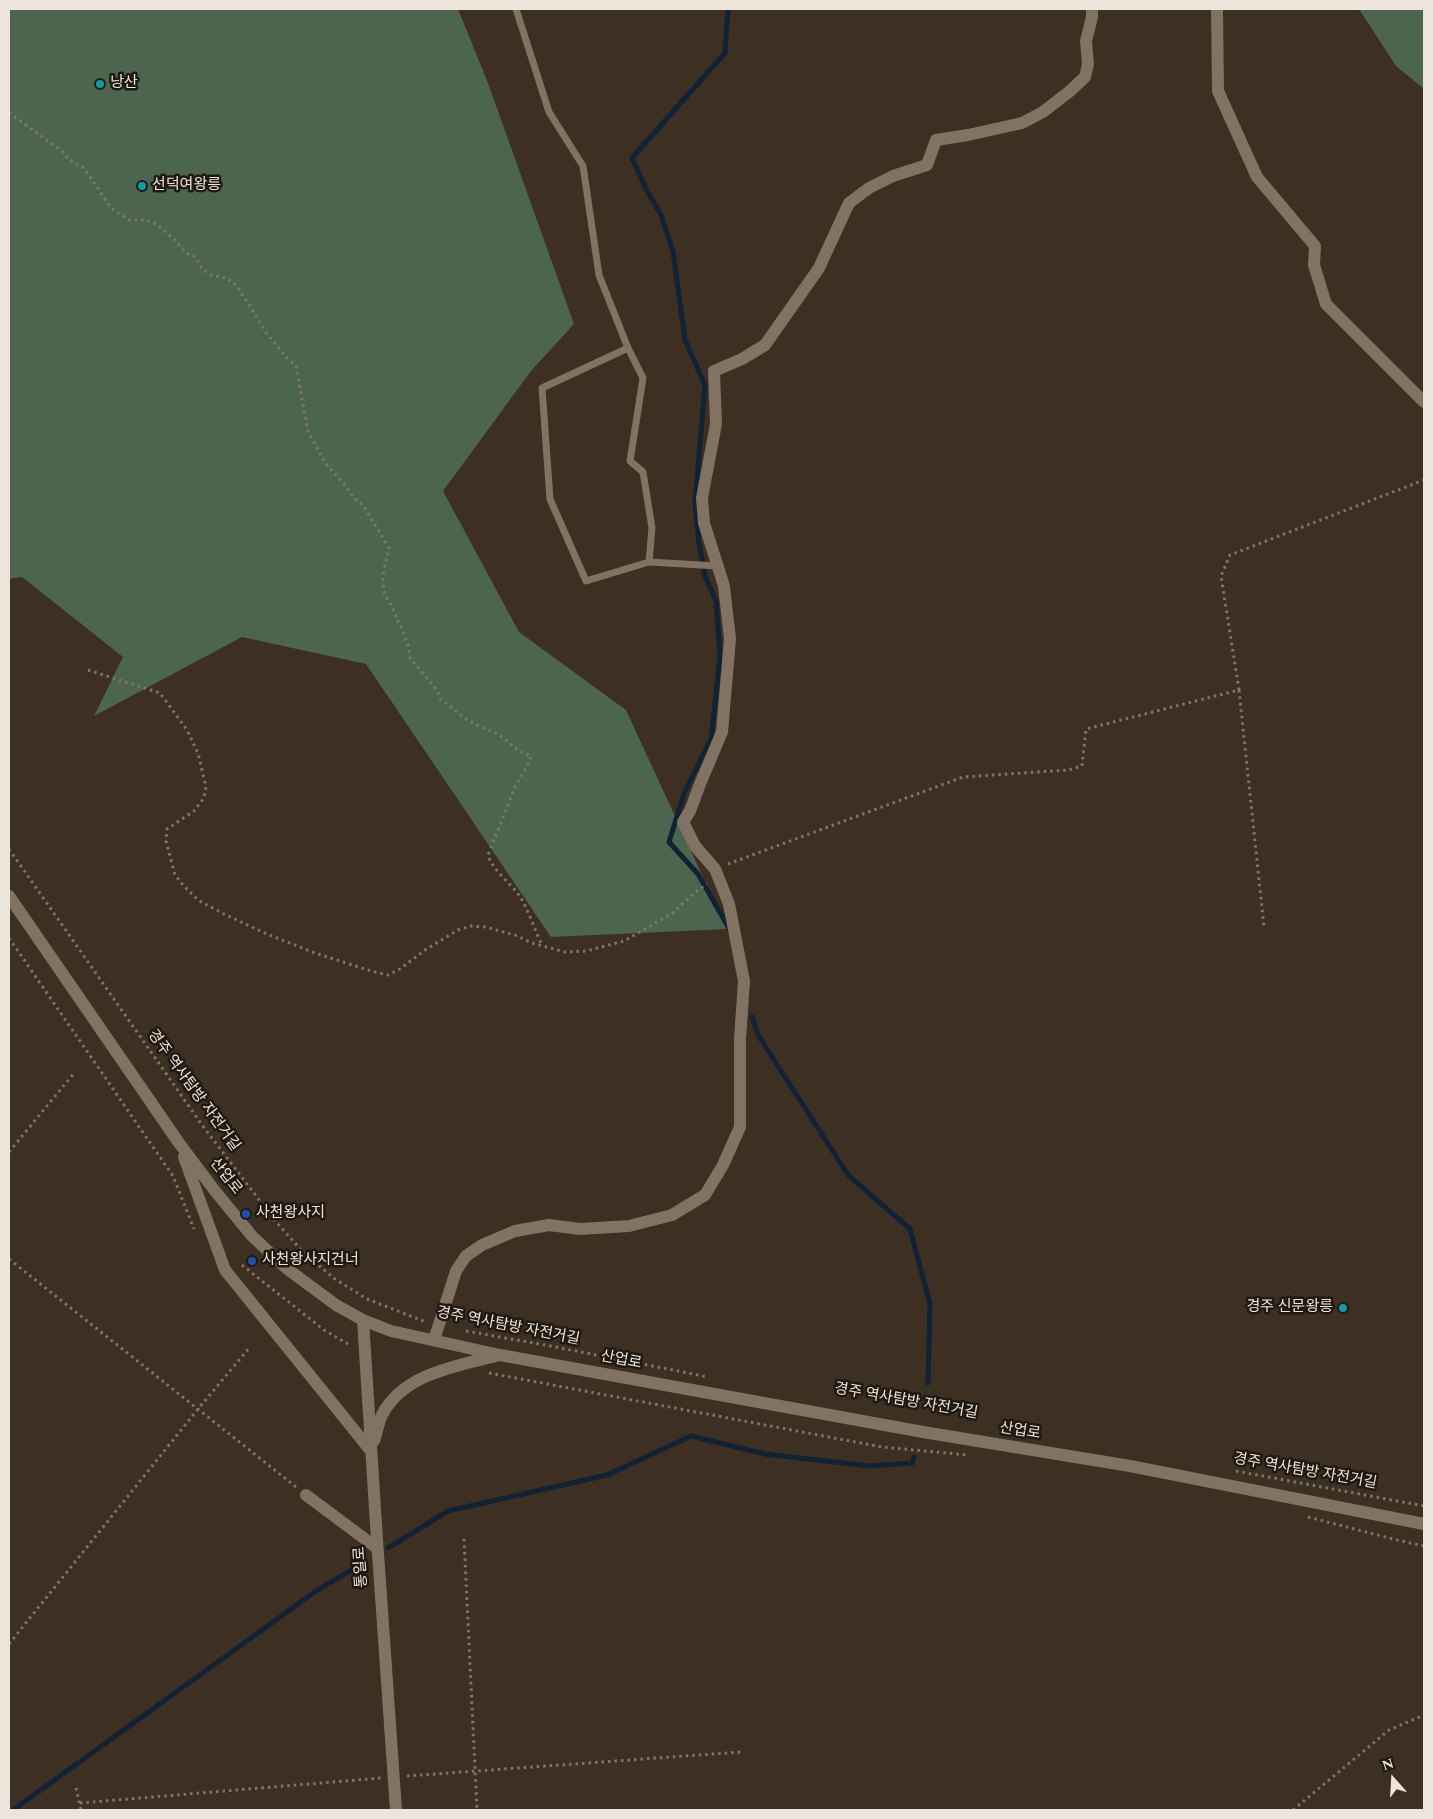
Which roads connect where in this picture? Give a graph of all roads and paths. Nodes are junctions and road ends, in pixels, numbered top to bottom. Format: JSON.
{"nodes":[{"id":1,"x":516,"y":9,"type":"edge"},
{"id":2,"x":1092,"y":9,"type":"edge"},
{"id":3,"x":1217,"y":9,"type":"edge"},
{"id":4,"x":9,"y":112,"type":"edge"},
{"id":5,"x":628,"y":348,"type":"junction"},
{"id":6,"x":1424,"y":402,"type":"edge"},
{"id":7,"x":1424,"y":480,"type":"edge"},
{"id":8,"x":649,"y":562,"type":"junction"},
{"id":9,"x":716,"y":566,"type":"junction"},
{"id":10,"x":88,"y":670,"type":"dead end"},
{"id":11,"x":1239,"y":690,"type":"junction"},
{"id":12,"x":9,"y":849,"type":"edge"},
{"id":13,"x":716,"y":873,"type":"junction"},
{"id":14,"x":9,"y":896,"type":"edge"},
{"id":15,"x":1264,"y":927,"type":"dead end"},
{"id":16,"x":542,"y":945,"type":"junction"},
{"id":17,"x":75,"y":1072,"type":"dead end"},
{"id":18,"x":179,"y":1143,"type":"junction"},
{"id":19,"x":9,"y":1152,"type":"edge"},
{"id":20,"x":9,"y":1259,"type":"edge"},
{"id":21,"x":242,"y":1265,"type":"dead end"},
{"id":22,"x":363,"y":1320,"type":"junction"},
{"id":23,"x":438,"y":1327,"type":"junction"},
{"id":24,"x":434,"y":1340,"type":"junction"},
{"id":25,"x":348,"y":1344,"type":"dead end"},
{"id":26,"x":250,"y":1347,"type":"dead end"},
{"id":27,"x":500,"y":1355,"type":"junction"},
{"id":28,"x":481,"y":1371,"type":"dead end"},
{"id":29,"x":710,"y":1377,"type":"dead end"},
{"id":30,"x":198,"y":1409,"type":"junction"},
{"id":31,"x":371,"y":1451,"type":"junction"},
{"id":32,"x":970,"y":1455,"type":"dead end"},
{"id":33,"x":1228,"y":1470,"type":"dead end"},
{"id":34,"x":306,"y":1495,"type":"joint"},
{"id":35,"x":1424,"y":1506,"type":"edge"},
{"id":36,"x":1307,"y":1517,"type":"dead end"},
{"id":37,"x":1424,"y":1524,"type":"edge"},
{"id":38,"x":464,"y":1539,"type":"dead end"},
{"id":39,"x":1424,"y":1546,"type":"edge"},
{"id":40,"x":377,"y":1548,"type":"junction"},
{"id":41,"x":9,"y":1644,"type":"edge"},
{"id":42,"x":1424,"y":1715,"type":"edge"},
{"id":43,"x":741,"y":1752,"type":"dead end"},
{"id":44,"x":474,"y":1773,"type":"junction"},
{"id":45,"x":394,"y":1777,"type":"junction"},
{"id":46,"x":76,"y":1788,"type":"dead end"},
{"id":47,"x":80,"y":1804,"type":"junction"},
{"id":48,"x":81,"y":1810,"type":"edge"},
{"id":49,"x":396,"y":1810,"type":"edge"},
{"id":50,"x":477,"y":1810,"type":"edge"},
{"id":51,"x":1293,"y":1810,"type":"edge"}],
"edges":[{"from":1,"to":5,"type":"lane"},
{"from":2,"to":9,"type":"street"},
{"from":3,"to":6,"type":"street"},
{"from":4,"to":16,"type":"path"},
{"from":5,"to":8,"type":"lane"},
{"from":5,"to":8,"type":"lane"},
{"from":7,"to":11,"type":"path"},
{"from":8,"to":9,"type":"lane"},
{"from":9,"to":13,"type":"street"},
{"from":10,"to":16,"type":"path"},
{"from":11,"to":13,"type":"path"},
{"from":11,"to":15,"type":"path"},
{"from":12,"to":23,"type":"path","name":"경주 역사탐방 자전거길"},
{"from":13,"to":16,"type":"path"},
{"from":13,"to":23,"type":"street"},
{"from":14,"to":18,"type":"street","name":"산업로"},
{"from":17,"to":19,"type":"path"},
{"from":18,"to":22,"type":"street","name":"산업로"},
{"from":18,"to":31,"type":"street"},
{"from":20,"to":30,"type":"path"},
{"from":21,"to":25,"type":"path"},
{"from":22,"to":24,"type":"street","name":"산업로"},
{"from":22,"to":31,"type":"street","name":"통일로"},
{"from":23,"to":24,"type":"street"},
{"from":23,"to":29,"type":"path","name":"경주 역사탐방 자전거길"},
{"from":24,"to":27,"type":"street","name":"산업로"},
{"from":26,"to":30,"type":"path"},
{"from":27,"to":31,"type":"street"},
{"from":27,"to":37,"type":"street","name":"산업로"},
{"from":28,"to":32,"type":"path"},
{"from":30,"to":34,"type":"path"},
{"from":30,"to":41,"type":"path"},
{"from":31,"to":40,"type":"street","name":"통일로"},
{"from":33,"to":35,"type":"path","name":"경주 역사탐방 자전거길"},
{"from":34,"to":40,"type":"street"},
{"from":36,"to":39,"type":"path"},
{"from":38,"to":44,"type":"path"},
{"from":40,"to":45,"type":"street","name":"통일로"},
{"from":42,"to":51,"type":"path"},
{"from":43,"to":44,"type":"path"},
{"from":44,"to":45,"type":"path"},
{"from":44,"to":50,"type":"path"},
{"from":45,"to":47,"type":"path"},
{"from":45,"to":49,"type":"street","name":"통일로"},
{"from":46,"to":47,"type":"path"},
{"from":47,"to":48,"type":"path"}]}
